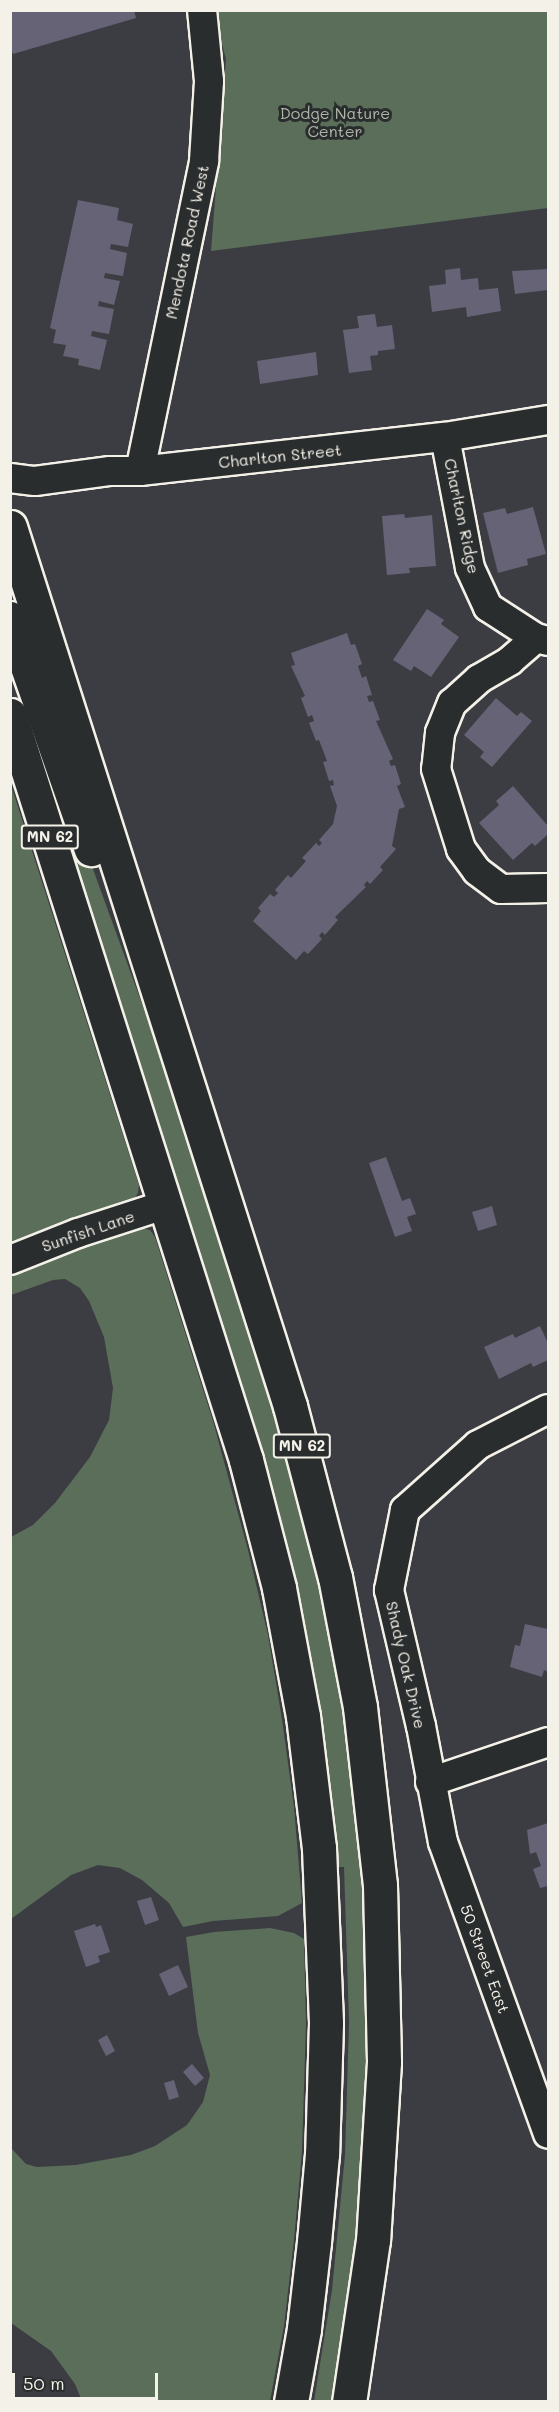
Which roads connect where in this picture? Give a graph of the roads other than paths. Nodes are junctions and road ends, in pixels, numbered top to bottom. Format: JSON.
{"nodes":[{"id":1,"x":202,"y":10,"type":"edge"},
{"id":2,"x":549,"y":420,"type":"edge"},
{"id":3,"x":446,"y":437,"type":"junction"},
{"id":4,"x":140,"y":471,"type":"junction"},
{"id":5,"x":10,"y":478,"type":"edge"},
{"id":6,"x":10,"y":526,"type":"edge"},
{"id":7,"x":10,"y":618,"type":"edge"},
{"id":8,"x":542,"y":640,"type":"edge"},
{"id":9,"x":10,"y":716,"type":"edge"},
{"id":10,"x":549,"y":888,"type":"edge"},
{"id":11,"x":197,"y":1109,"type":"junction"},
{"id":12,"x":166,"y":1204,"type":"junction"},
{"id":13,"x":10,"y":1260,"type":"edge"},
{"id":14,"x":549,"y":1409,"type":"edge"},
{"id":15,"x":549,"y":1742,"type":"edge"},
{"id":16,"x":430,"y":1782,"type":"junction"},
{"id":17,"x":549,"y":2134,"type":"edge"},
{"id":18,"x":291,"y":2402,"type":"edge"},
{"id":19,"x":349,"y":2402,"type":"edge"}],
"edges":[{"from":1,"to":4,"type":"street","name":"Mendota Road West"},
{"from":2,"to":3,"type":"street","name":"Charlton Street"},
{"from":3,"to":4,"type":"street","name":"Charlton Street"},
{"from":3,"to":8,"type":"street","name":"Charlton Ridge"},
{"from":4,"to":5,"type":"street","name":"Charlton Street"},
{"from":6,"to":11,"type":"highway","number":"MN 62"},
{"from":7,"to":11,"type":"highway"},
{"from":8,"to":10,"type":"street"},
{"from":9,"to":12,"type":"highway","number":"MN 62"},
{"from":11,"to":19,"type":"highway","number":"MN 62"},
{"from":12,"to":13,"type":"street","name":"Sunfish Lane"},
{"from":12,"to":18,"type":"highway","number":"MN 62"},
{"from":14,"to":16,"type":"street","name":"Shady Oak Drive"},
{"from":15,"to":16,"type":"street"},
{"from":16,"to":17,"type":"street","name":"50 Street East"}]}
